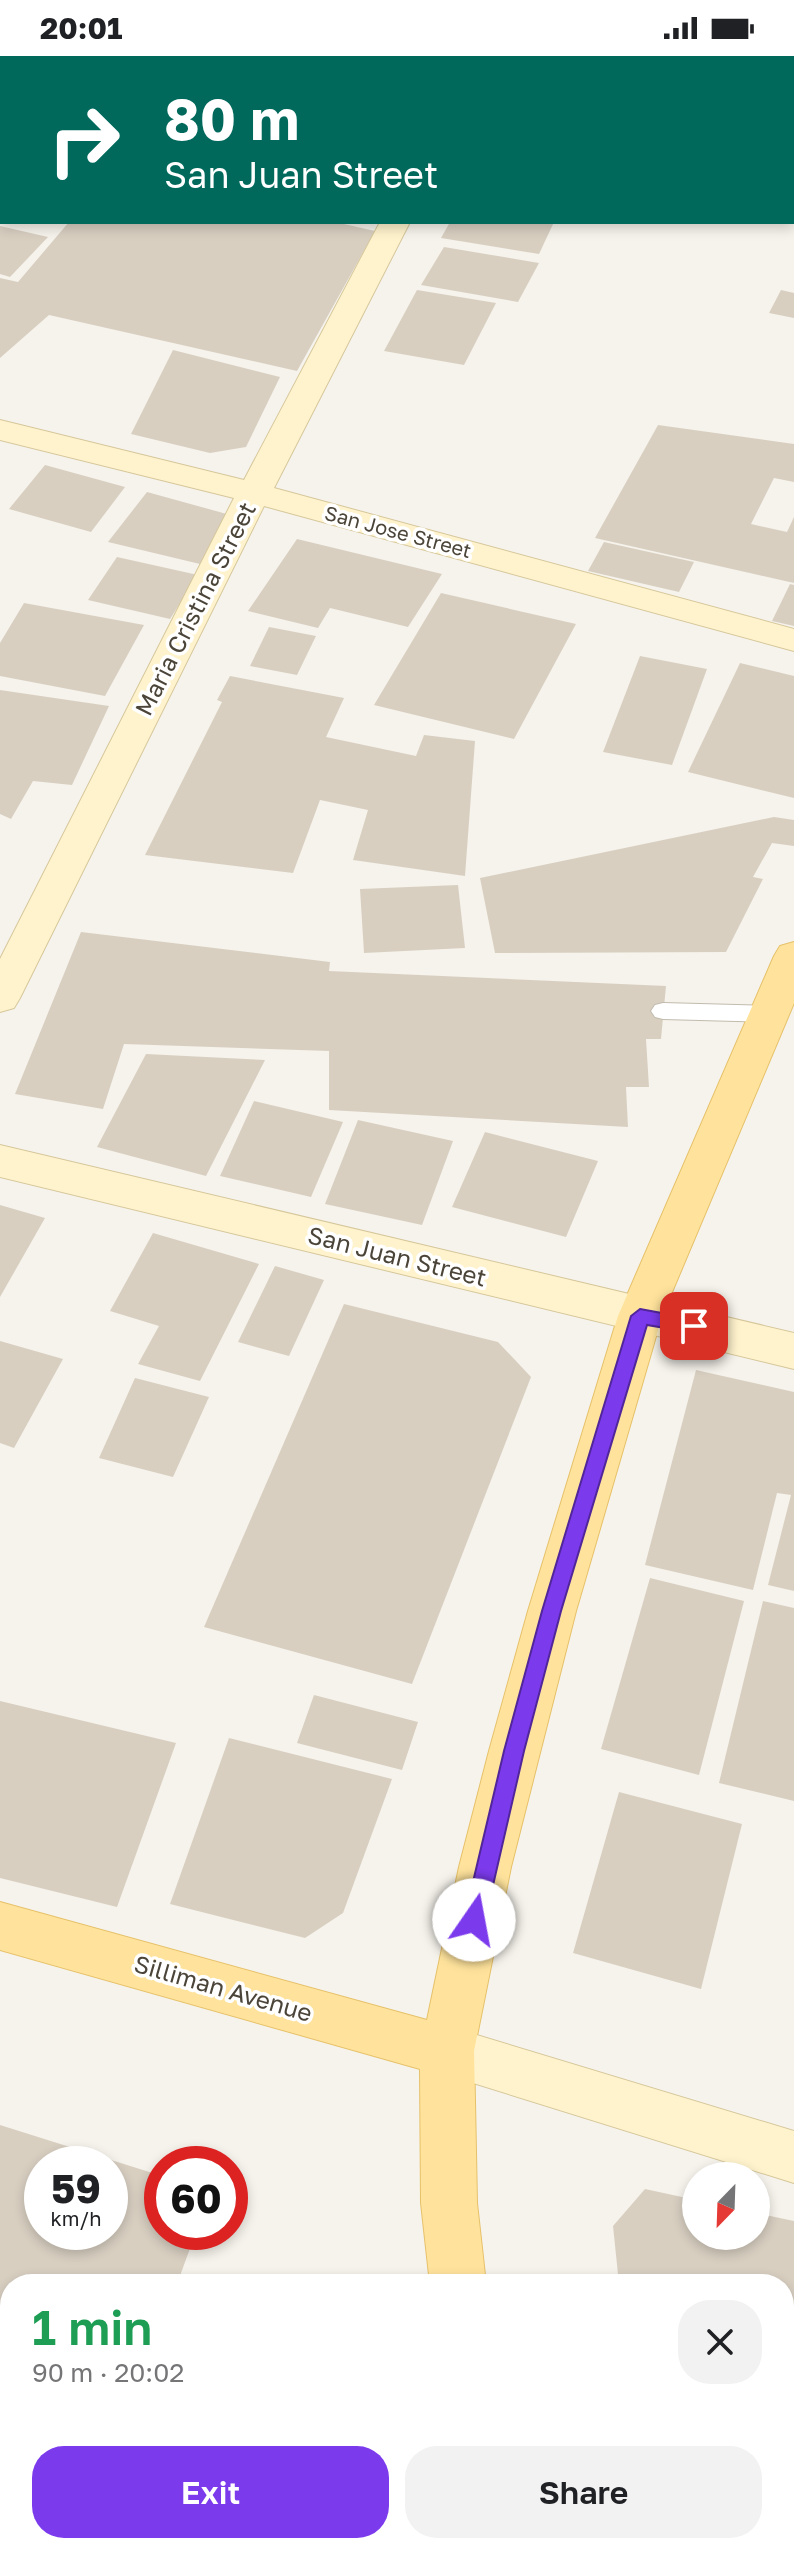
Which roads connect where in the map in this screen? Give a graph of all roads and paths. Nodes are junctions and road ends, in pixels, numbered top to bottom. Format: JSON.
{"nodes":[{"id":1,"x":394,"y":224,"type":"edge"},
{"id":2,"x":0,"y":430,"type":"edge"},
{"id":3,"x":254,"y":493,"type":"junction"},
{"id":4,"x":794,"y":640,"type":"edge"},
{"id":5,"x":794,"y":956,"type":"edge"},
{"id":6,"x":0,"y":998,"type":"edge"},
{"id":7,"x":663,"y":1011,"type":"dead end"},
{"id":8,"x":770,"y":1014,"type":"junction"},
{"id":9,"x":0,"y":1161,"type":"edge"},
{"id":10,"x":640,"y":1316,"type":"junction"},
{"id":11,"x":794,"y":1351,"type":"edge"},
{"id":12,"x":0,"y":1926,"type":"edge"},
{"id":13,"x":447,"y":2051,"type":"junction"},
{"id":14,"x":794,"y":2157,"type":"edge"},
{"id":15,"x":457,"y":2274,"type":"edge"}],
"edges":[{"from":1,"to":3,"type":"street","name":"Maria Cristina Street"},
{"from":2,"to":3,"type":"street","name":"San Jose Street"},
{"from":3,"to":4,"type":"street","name":"San Jose Street"},
{"from":3,"to":6,"type":"street","name":"Maria Cristina Street"},
{"from":5,"to":8,"type":"main road"},
{"from":7,"to":8,"type":"lane"},
{"from":8,"to":10,"type":"main road"},
{"from":9,"to":10,"type":"street","name":"San Juan Street"},
{"from":10,"to":11,"type":"street","name":"San Juan Street"},
{"from":10,"to":13,"type":"main road"},
{"from":12,"to":13,"type":"main road","name":"Silliman Avenue"},
{"from":13,"to":14,"type":"street"},
{"from":13,"to":15,"type":"main road"}]}
